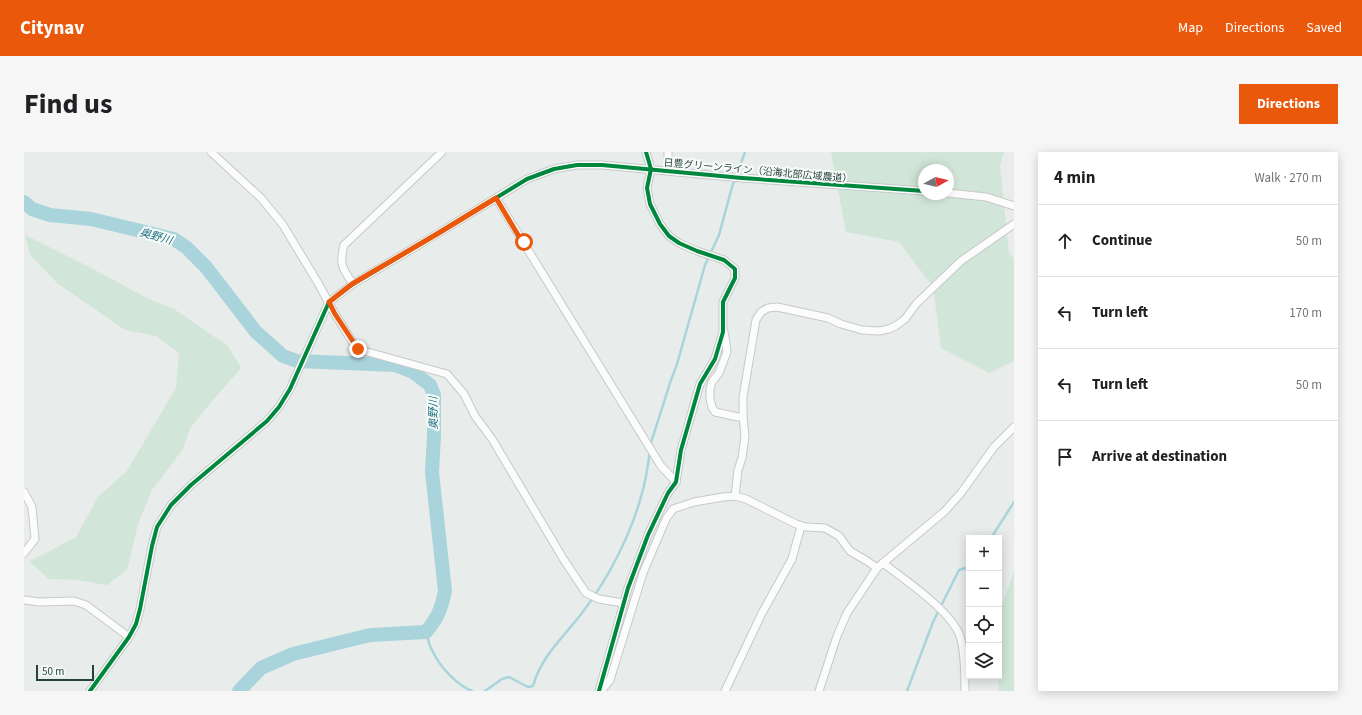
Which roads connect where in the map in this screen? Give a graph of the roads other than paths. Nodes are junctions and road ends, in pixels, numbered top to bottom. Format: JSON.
{"nodes":[{"id":1,"x":211,"y":152,"type":"edge"},
{"id":2,"x":442,"y":152,"type":"edge"},
{"id":3,"x":646,"y":152,"type":"edge"},
{"id":4,"x":668,"y":152,"type":"edge"},
{"id":5,"x":651,"y":169,"type":"junction"},
{"id":6,"x":677,"y":172,"type":"junction"},
{"id":7,"x":918,"y":191,"type":"edge"},
{"id":8,"x":954,"y":194,"type":"edge"},
{"id":9,"x":496,"y":198,"type":"junction"},
{"id":10,"x":1014,"y":206,"type":"edge"},
{"id":11,"x":1014,"y":224,"type":"edge"},
{"id":12,"x":352,"y":284,"type":"junction"},
{"id":13,"x":329,"y":302,"type":"junction"},
{"id":14,"x":724,"y":332,"type":"junction"},
{"id":15,"x":743,"y":416,"type":"junction"},
{"id":16,"x":1014,"y":427,"type":"edge"},
{"id":17,"x":676,"y":482,"type":"junction"},
{"id":18,"x":24,"y":492,"type":"edge"},
{"id":19,"x":735,"y":496,"type":"junction"},
{"id":20,"x":801,"y":526,"type":"junction"},
{"id":21,"x":24,"y":553,"type":"edge"},
{"id":22,"x":883,"y":563,"type":"junction"},
{"id":23,"x":876,"y":568,"type":"junction"},
{"id":24,"x":24,"y":600,"type":"edge"},
{"id":25,"x":623,"y":603,"type":"junction"},
{"id":26,"x":129,"y":637,"type":"junction"},
{"id":27,"x":90,"y":691,"type":"edge"},
{"id":28,"x":600,"y":691,"type":"edge"},
{"id":29,"x":725,"y":691,"type":"edge"},
{"id":30,"x":819,"y":691,"type":"edge"},
{"id":31,"x":965,"y":691,"type":"edge"}],
"edges":[{"from":1,"to":13,"type":"street"},
{"from":2,"to":12,"type":"street"},
{"from":3,"to":5,"type":"street"},
{"from":4,"to":6,"type":"street"},
{"from":5,"to":6,"type":"street","name":"日豊グリーンライン（沿海北部広域農道）"},
{"from":5,"to":9,"type":"street","name":"日豊グリーンライン（沿海北部広域農道）"},
{"from":5,"to":14,"type":"street"},
{"from":6,"to":7,"type":"street","name":"日豊グリーンライン（沿海北部広域農道）"},
{"from":8,"to":10,"type":"street"},
{"from":9,"to":12,"type":"street","name":"日豊グリーンライン（沿海北部広域農道）"},
{"from":9,"to":17,"type":"street"},
{"from":11,"to":15,"type":"street"},
{"from":12,"to":13,"type":"street","name":"日豊グリーンライン（沿海北部広域農道）"},
{"from":13,"to":25,"type":"street"},
{"from":13,"to":26,"type":"street","name":"日豊グリーンライン（沿海北部広域農道）"},
{"from":14,"to":15,"type":"street"},
{"from":14,"to":17,"type":"street"},
{"from":15,"to":19,"type":"street"},
{"from":16,"to":22,"type":"street"},
{"from":17,"to":25,"type":"street"},
{"from":18,"to":21,"type":"street"},
{"from":19,"to":20,"type":"street"},
{"from":19,"to":28,"type":"street"},
{"from":20,"to":23,"type":"street"},
{"from":20,"to":29,"type":"street"},
{"from":22,"to":23,"type":"street"},
{"from":22,"to":31,"type":"street"},
{"from":23,"to":30,"type":"street"},
{"from":24,"to":26,"type":"street"},
{"from":25,"to":28,"type":"street"},
{"from":26,"to":27,"type":"street","name":"日豊グリーンライン（沿海北部広域農道）"}]}
